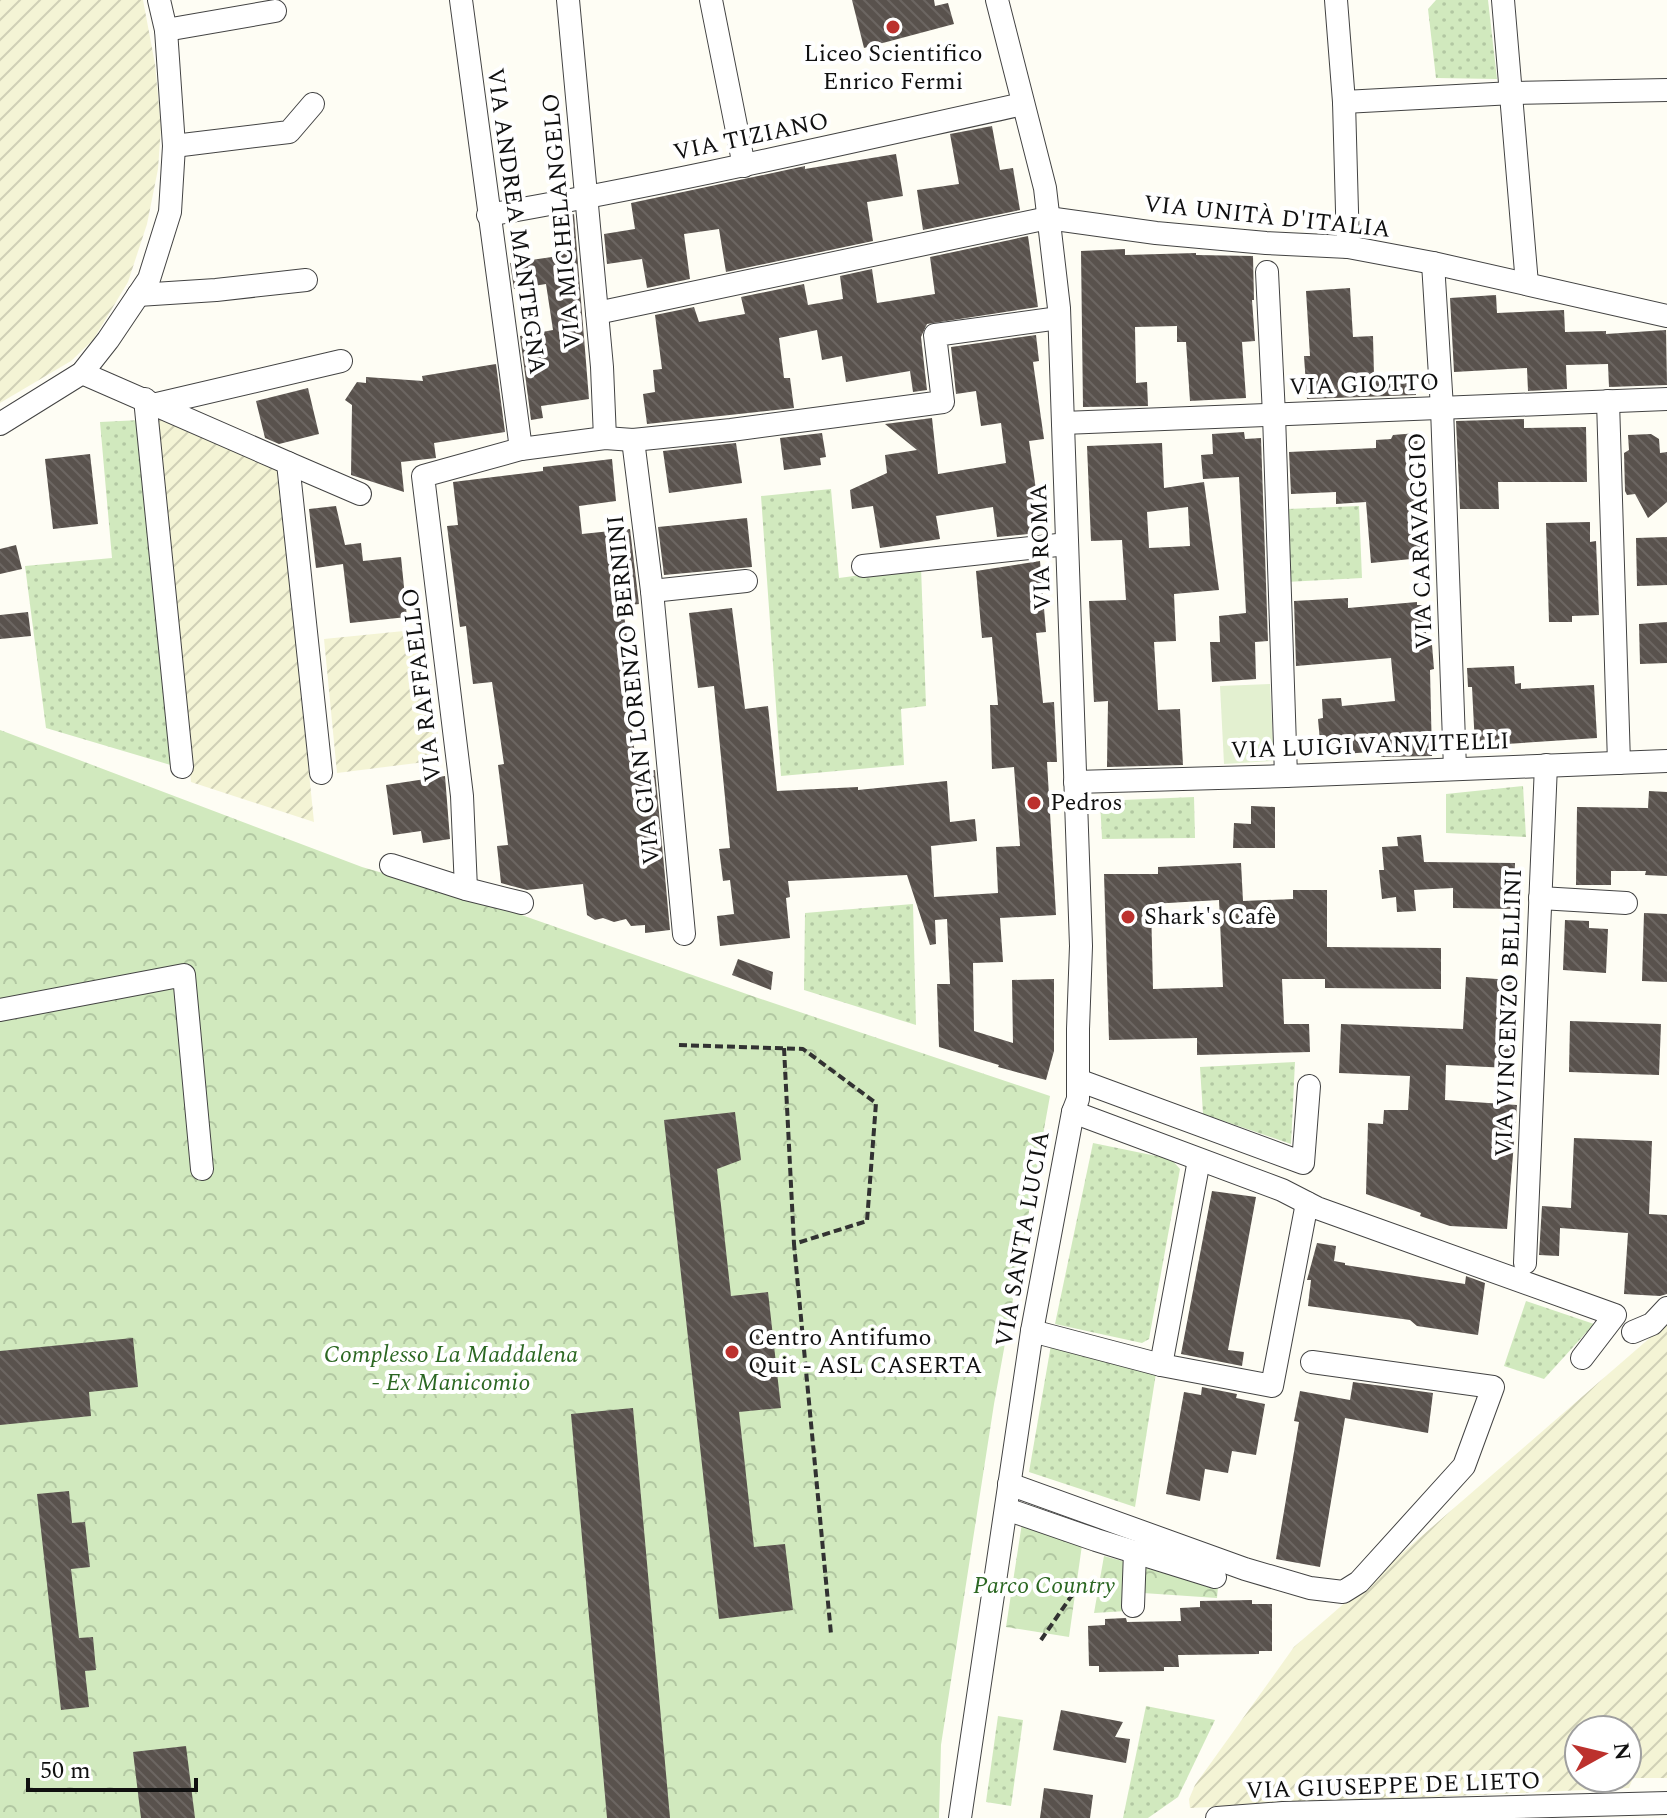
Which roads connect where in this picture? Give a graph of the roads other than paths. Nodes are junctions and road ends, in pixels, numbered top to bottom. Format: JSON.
{"nodes":[{"id":1,"x":159,"y":0,"type":"edge"},
{"id":2,"x":461,"y":0,"type":"edge"},
{"id":3,"x":568,"y":0,"type":"edge"},
{"id":4,"x":711,"y":0,"type":"edge"},
{"id":5,"x":997,"y":0,"type":"edge"},
{"id":6,"x":1336,"y":0,"type":"edge"},
{"id":7,"x":1503,"y":0,"type":"edge"},
{"id":8,"x":275,"y":11,"type":"dead end"},
{"id":9,"x":166,"y":30,"type":"junction"},
{"id":10,"x":1667,"y":90,"type":"edge"},
{"id":11,"x":1513,"y":93,"type":"junction"},
{"id":12,"x":1344,"y":102,"type":"junction"},
{"id":13,"x":313,"y":104,"type":"dead end"},
{"id":14,"x":1023,"y":104,"type":"junction"},
{"id":15,"x":174,"y":146,"type":"junction"},
{"id":16,"x":744,"y":166,"type":"junction"},
{"id":17,"x":585,"y":198,"type":"junction"},
{"id":18,"x":488,"y":215,"type":"junction"},
{"id":19,"x":1048,"y":218,"type":"junction"},
{"id":20,"x":1348,"y":247,"type":"junction"},
{"id":21,"x":1433,"y":263,"type":"junction"},
{"id":22,"x":1267,"y":272,"type":"dead end"},
{"id":23,"x":306,"y":280,"type":"dead end"},
{"id":24,"x":1527,"y":284,"type":"junction"},
{"id":25,"x":138,"y":295,"type":"junction"},
{"id":26,"x":597,"y":313,"type":"junction"},
{"id":27,"x":1667,"y":316,"type":"edge"},
{"id":28,"x":1059,"y":318,"type":"junction"},
{"id":29,"x":341,"y":361,"type":"dead end"},
{"id":30,"x":82,"y":373,"type":"junction"},
{"id":31,"x":1667,"y":399,"type":"edge"},
{"id":32,"x":1608,"y":401,"type":"junction"},
{"id":33,"x":151,"y":402,"type":"junction"},
{"id":34,"x":1442,"y":408,"type":"junction"},
{"id":35,"x":1274,"y":415,"type":"junction"},
{"id":36,"x":1063,"y":423,"type":"junction"},
{"id":37,"x":0,"y":424,"type":"edge"},
{"id":38,"x":605,"y":438,"type":"junction"},
{"id":39,"x":633,"y":440,"type":"junction"},
{"id":40,"x":521,"y":449,"type":"junction"},
{"id":41,"x":288,"y":463,"type":"junction"},
{"id":42,"x":360,"y":494,"type":"dead end"},
{"id":43,"x":1067,"y":544,"type":"junction"},
{"id":44,"x":863,"y":566,"type":"dead end"},
{"id":45,"x":746,"y":581,"type":"dead end"},
{"id":46,"x":652,"y":591,"type":"junction"},
{"id":47,"x":1667,"y":761,"type":"edge"},
{"id":48,"x":1619,"y":763,"type":"junction"},
{"id":49,"x":1546,"y":765,"type":"junction"},
{"id":50,"x":182,"y":767,"type":"dead end"},
{"id":51,"x":1455,"y":769,"type":"junction"},
{"id":52,"x":321,"y":773,"type":"dead end"},
{"id":53,"x":1286,"y":776,"type":"junction"},
{"id":54,"x":1075,"y":782,"type":"junction"},
{"id":55,"x":391,"y":865,"type":"dead end"},
{"id":56,"x":466,"y":889,"type":"junction"},
{"id":57,"x":1540,"y":898,"type":"junction"},
{"id":58,"x":522,"y":903,"type":"dead end"},
{"id":59,"x":1626,"y":903,"type":"dead end"},
{"id":60,"x":684,"y":934,"type":"dead end"},
{"id":61,"x":0,"y":1010,"type":"edge"},
{"id":62,"x":1309,"y":1086,"type":"dead end"},
{"id":63,"x":1077,"y":1097,"type":"junction"},
{"id":64,"x":1199,"y":1160,"type":"junction"},
{"id":65,"x":202,"y":1169,"type":"dead end"},
{"id":66,"x":1307,"y":1203,"type":"junction"},
{"id":67,"x":1525,"y":1263,"type":"dead end"},
{"id":68,"x":1667,"y":1308,"type":"edge"},
{"id":69,"x":1032,"y":1331,"type":"junction"},
{"id":70,"x":1633,"y":1332,"type":"dead end"},
{"id":71,"x":1582,"y":1358,"type":"dead end"},
{"id":72,"x":1312,"y":1362,"type":"dead end"},
{"id":73,"x":1161,"y":1365,"type":"junction"},
{"id":74,"x":1009,"y":1484,"type":"junction"},
{"id":75,"x":1015,"y":1512,"type":"dead end"},
{"id":76,"x":1135,"y":1552,"type":"junction"},
{"id":77,"x":1215,"y":1577,"type":"dead end"},
{"id":78,"x":1133,"y":1606,"type":"dead end"},
{"id":79,"x":1667,"y":1803,"type":"edge"},
{"id":80,"x":960,"y":1818,"type":"edge"},
{"id":81,"x":1217,"y":1818,"type":"edge"}],
"edges":[{"from":1,"to":9,"type":"street"},
{"from":2,"to":18,"type":"street","name":"VIA ANDREA MANTEGNA"},
{"from":3,"to":17,"type":"street","name":"VIA MICHELANGELO"},
{"from":4,"to":16,"type":"street"},
{"from":5,"to":14,"type":"street","name":"VIA ROMA"},
{"from":6,"to":12,"type":"street"},
{"from":7,"to":11,"type":"street"},
{"from":8,"to":9,"type":"street"},
{"from":9,"to":15,"type":"street"},
{"from":10,"to":11,"type":"street"},
{"from":11,"to":12,"type":"street"},
{"from":11,"to":24,"type":"street"},
{"from":12,"to":20,"type":"street"},
{"from":13,"to":15,"type":"street"},
{"from":14,"to":16,"type":"street","name":"VIA TIZIANO"},
{"from":14,"to":19,"type":"street","name":"VIA ROMA"},
{"from":15,"to":25,"type":"street"},
{"from":16,"to":17,"type":"street","name":"VIA TIZIANO"},
{"from":17,"to":18,"type":"street","name":"VIA TIZIANO"},
{"from":17,"to":26,"type":"street","name":"VIA MICHELANGELO"},
{"from":18,"to":40,"type":"street","name":"VIA ANDREA MANTEGNA"},
{"from":19,"to":20,"type":"street","name":"VIA UNITÀ D'ITALIA"},
{"from":19,"to":26,"type":"street","name":"VIA UNITÀ D'ITALIA"},
{"from":19,"to":28,"type":"street","name":"VIA ROMA"},
{"from":20,"to":21,"type":"street","name":"VIA UNITÀ D'ITALIA"},
{"from":21,"to":24,"type":"street","name":"VIA UNITÀ D'ITALIA"},
{"from":21,"to":34,"type":"street","name":"VIA CARAVAGGIO"},
{"from":22,"to":35,"type":"street"},
{"from":23,"to":25,"type":"street"},
{"from":24,"to":27,"type":"street","name":"VIA UNITÀ D'ITALIA"},
{"from":25,"to":30,"type":"street"},
{"from":26,"to":38,"type":"street","name":"VIA MICHELANGELO"},
{"from":28,"to":36,"type":"street","name":"VIA ROMA"},
{"from":28,"to":39,"type":"street"},
{"from":29,"to":33,"type":"street"},
{"from":30,"to":33,"type":"street"},
{"from":30,"to":37,"type":"street"},
{"from":31,"to":32,"type":"street","name":"VIA GIOTTO"},
{"from":32,"to":34,"type":"street","name":"VIA GIOTTO"},
{"from":32,"to":48,"type":"street"},
{"from":33,"to":41,"type":"street"},
{"from":33,"to":50,"type":"street"},
{"from":34,"to":35,"type":"street","name":"VIA GIOTTO"},
{"from":34,"to":51,"type":"street","name":"VIA CARAVAGGIO"},
{"from":35,"to":36,"type":"street","name":"VIA GIOTTO"},
{"from":35,"to":53,"type":"street"},
{"from":36,"to":43,"type":"street","name":"VIA ROMA"},
{"from":38,"to":39,"type":"street"},
{"from":38,"to":40,"type":"street"},
{"from":39,"to":46,"type":"street","name":"VIA GIAN LORENZO BERNINI"},
{"from":40,"to":56,"type":"street","name":"VIA RAFFAELLO"},
{"from":41,"to":42,"type":"street"},
{"from":41,"to":52,"type":"street"},
{"from":43,"to":44,"type":"street"},
{"from":43,"to":54,"type":"street","name":"VIA ROMA"},
{"from":45,"to":46,"type":"street"},
{"from":46,"to":60,"type":"street","name":"VIA GIAN LORENZO BERNINI"},
{"from":47,"to":48,"type":"street","name":"VIA LUIGI VANVITELLI"},
{"from":48,"to":49,"type":"street","name":"VIA LUIGI VANVITELLI"},
{"from":49,"to":51,"type":"street","name":"VIA LUIGI VANVITELLI"},
{"from":49,"to":57,"type":"street","name":"VIA VINCENZO BELLINI"},
{"from":51,"to":53,"type":"street","name":"VIA LUIGI VANVITELLI"},
{"from":53,"to":54,"type":"street","name":"VIA LUIGI VANVITELLI"},
{"from":54,"to":63,"type":"street","name":"VIA ROMA"},
{"from":55,"to":56,"type":"street"},
{"from":56,"to":58,"type":"street"},
{"from":57,"to":59,"type":"street"},
{"from":57,"to":67,"type":"street","name":"VIA VINCENZO BELLINI"},
{"from":61,"to":65,"type":"street"},
{"from":62,"to":63,"type":"street"},
{"from":63,"to":64,"type":"street"},
{"from":63,"to":69,"type":"street","name":"VIA SANTA LUCIA"},
{"from":64,"to":66,"type":"street"},
{"from":64,"to":73,"type":"street"},
{"from":66,"to":71,"type":"street"},
{"from":66,"to":73,"type":"street"},
{"from":68,"to":70,"type":"street"},
{"from":69,"to":73,"type":"street"},
{"from":69,"to":74,"type":"street","name":"VIA SANTA LUCIA"},
{"from":72,"to":74,"type":"street"},
{"from":74,"to":80,"type":"street","name":"VIA SANTA LUCIA"},
{"from":75,"to":76,"type":"street"},
{"from":76,"to":77,"type":"street"},
{"from":76,"to":78,"type":"street"},
{"from":79,"to":81,"type":"street","name":"VIA GIUSEPPE DE LIETO"}]}
